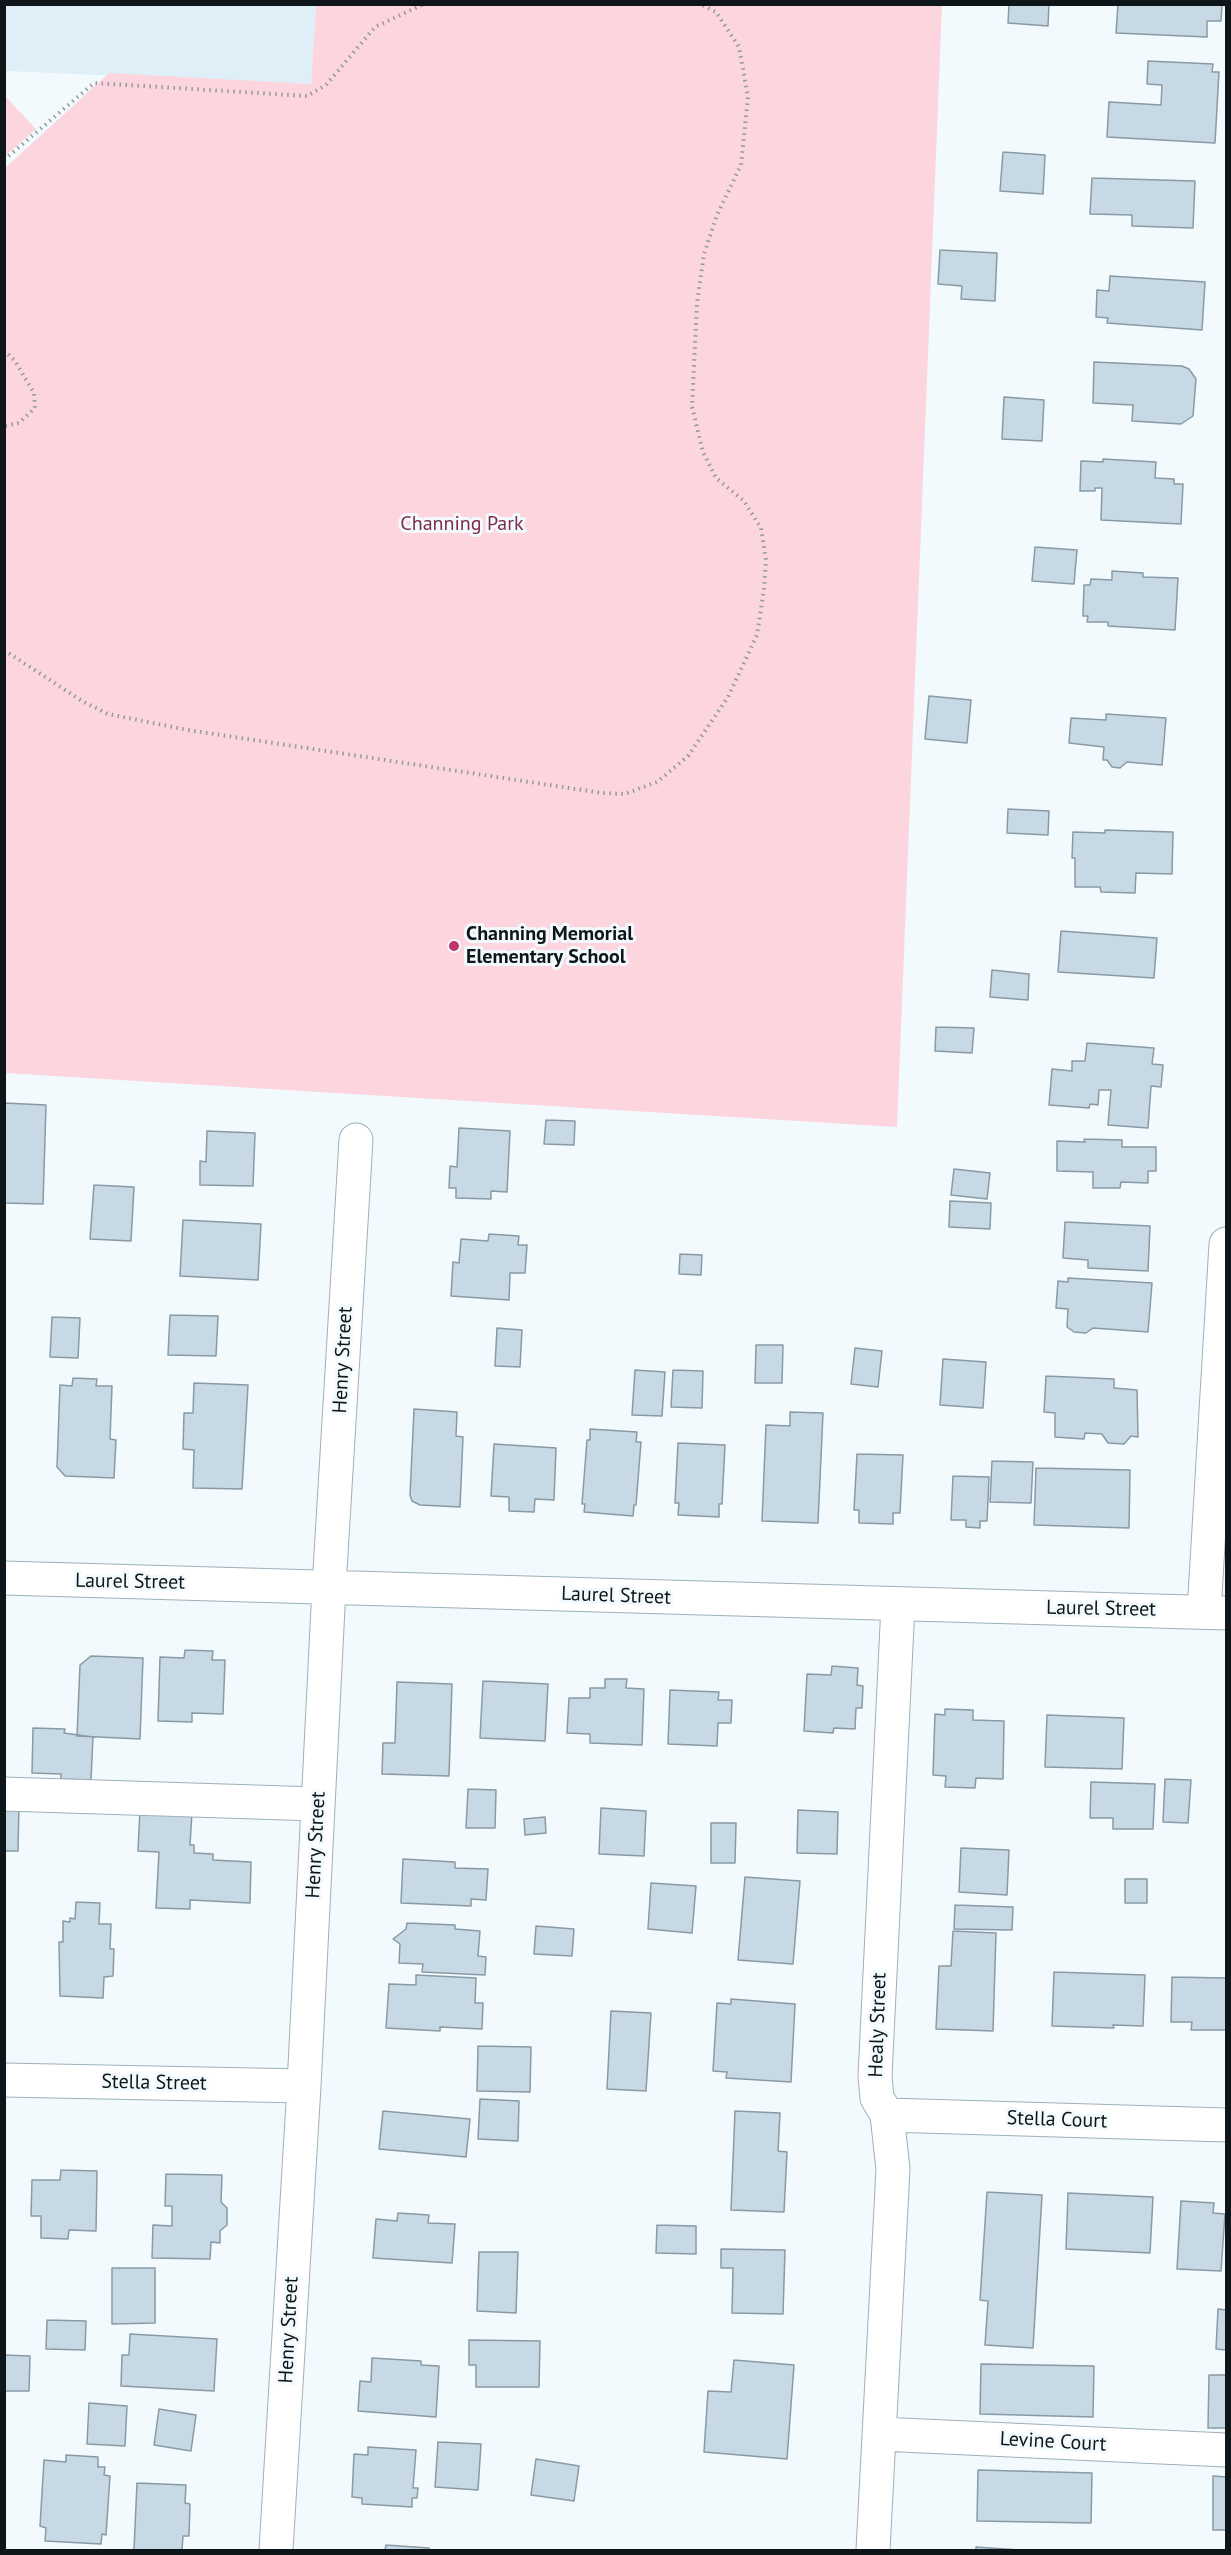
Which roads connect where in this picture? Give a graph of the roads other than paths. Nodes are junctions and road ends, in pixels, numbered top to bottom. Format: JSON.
{"nodes":[{"id":1,"x":356,"y":1140,"type":"dead end"},
{"id":2,"x":1227,"y":1244,"type":"edge"},
{"id":3,"x":4,"y":1578,"type":"edge"},
{"id":4,"x":329,"y":1587,"type":"junction"},
{"id":5,"x":898,"y":1605,"type":"junction"},
{"id":6,"x":1215,"y":1613,"type":"edge"},
{"id":7,"x":4,"y":1794,"type":"edge"},
{"id":8,"x":318,"y":1804,"type":"junction"},
{"id":9,"x":4,"y":2080,"type":"edge"},
{"id":10,"x":304,"y":2086,"type":"junction"},
{"id":11,"x":887,"y":2115,"type":"junction"},
{"id":12,"x":1227,"y":2126,"type":"edge"},
{"id":13,"x":880,"y":2434,"type":"junction"},
{"id":14,"x":1227,"y":2450,"type":"edge"},
{"id":15,"x":276,"y":2550,"type":"edge"},
{"id":16,"x":873,"y":2550,"type":"edge"}],
"edges":[{"from":1,"to":4,"type":"street","name":"Henry Street"},
{"from":2,"to":6,"type":"street"},
{"from":3,"to":4,"type":"street","name":"Laurel Street"},
{"from":4,"to":5,"type":"street","name":"Laurel Street"},
{"from":4,"to":8,"type":"street","name":"Henry Street"},
{"from":5,"to":6,"type":"street","name":"Laurel Street"},
{"from":5,"to":11,"type":"street","name":"Healy Street"},
{"from":7,"to":8,"type":"street"},
{"from":8,"to":10,"type":"street","name":"Henry Street"},
{"from":9,"to":10,"type":"street","name":"Stella Street"},
{"from":10,"to":15,"type":"street","name":"Henry Street"},
{"from":11,"to":12,"type":"street","name":"Stella Court"},
{"from":11,"to":13,"type":"street","name":"Healy Street"},
{"from":13,"to":14,"type":"street","name":"Levine Court"},
{"from":13,"to":16,"type":"street","name":"Healy Street"}]}
